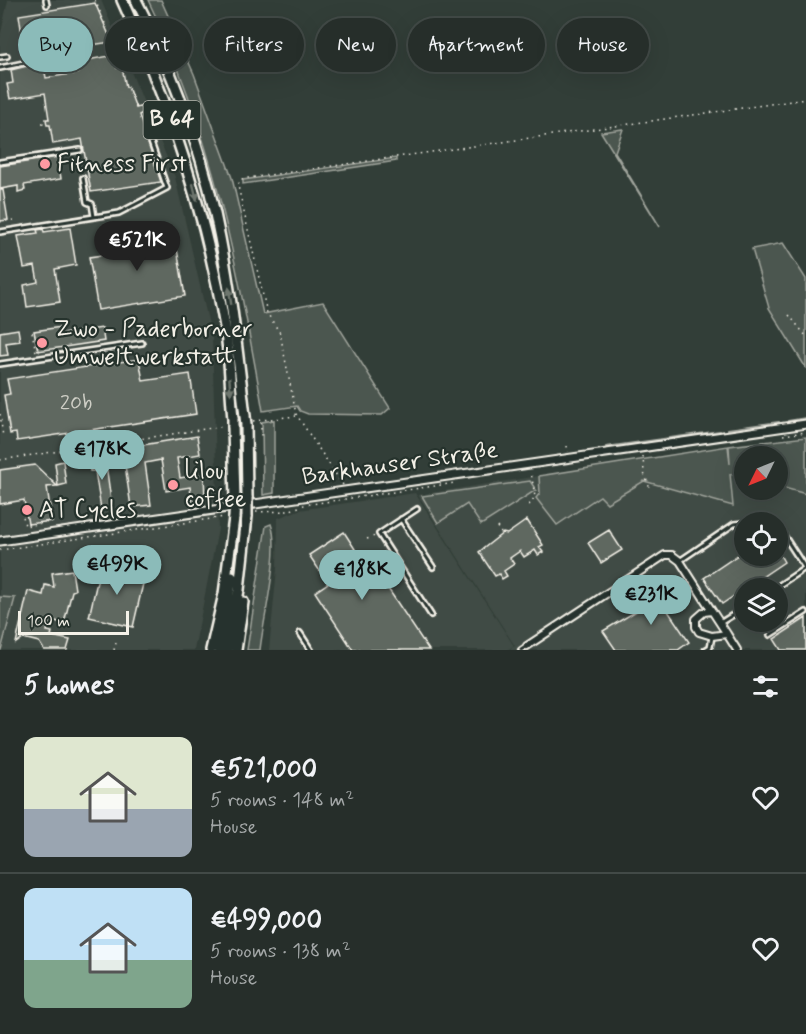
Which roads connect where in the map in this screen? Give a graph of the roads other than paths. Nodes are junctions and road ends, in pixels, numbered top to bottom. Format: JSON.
{"nodes":[{"id":1,"x":122,"y":0,"type":"edge"},
{"id":2,"x":136,"y":0,"type":"edge"},
{"id":3,"x":7,"y":56,"type":"dead end"},
{"id":4,"x":0,"y":57,"type":"edge"},
{"id":5,"x":18,"y":64,"type":"edge"},
{"id":6,"x":0,"y":68,"type":"edge"},
{"id":7,"x":147,"y":131,"type":"dead end"},
{"id":8,"x":80,"y":150,"type":"dead end"},
{"id":9,"x":0,"y":162,"type":"edge"},
{"id":10,"x":83,"y":178,"type":"dead end"},
{"id":11,"x":94,"y":217,"type":"junction"},
{"id":12,"x":0,"y":232,"type":"edge"},
{"id":13,"x":142,"y":343,"type":"dead end"},
{"id":14,"x":0,"y":364,"type":"edge"},
{"id":15,"x":806,"y":424,"type":"edge"},
{"id":16,"x":417,"y":509,"type":"dead end"},
{"id":17,"x":247,"y":516,"type":"junction"},
{"id":18,"x":234,"y":518,"type":"junction"},
{"id":19,"x":401,"y":519,"type":"junction"},
{"id":20,"x":734,"y":524,"type":"edge"},
{"id":21,"x":0,"y":541,"type":"edge"},
{"id":22,"x":788,"y":542,"type":"edge"},
{"id":23,"x":680,"y":561,"type":"junction"},
{"id":24,"x":433,"y":567,"type":"dead end"},
{"id":25,"x":805,"y":568,"type":"edge"},
{"id":26,"x":788,"y":579,"type":"edge"},
{"id":27,"x":712,"y":611,"type":"junction"},
{"id":28,"x":806,"y":612,"type":"edge"},
{"id":29,"x":431,"y":615,"type":"dead end"},
{"id":30,"x":734,"y":615,"type":"edge"},
{"id":31,"x":720,"y":624,"type":"junction"},
{"id":32,"x":300,"y":633,"type":"dead end"},
{"id":33,"x":727,"y":634,"type":"junction"},
{"id":34,"x":770,"y":635,"type":"dead end"},
{"id":35,"x":712,"y":636,"type":"junction"},
{"id":36,"x":524,"y":648,"type":"edge"},
{"id":37,"x":211,"y":650,"type":"edge"},
{"id":38,"x":219,"y":650,"type":"edge"},
{"id":39,"x":227,"y":650,"type":"edge"},
{"id":40,"x":236,"y":650,"type":"edge"},
{"id":41,"x":311,"y":650,"type":"edge"},
{"id":42,"x":705,"y":650,"type":"edge"},
{"id":43,"x":737,"y":650,"type":"edge"}],
"edges":[{"from":1,"to":18,"type":"highway","number":"B 64","one_way":true,"bridge":true},
{"from":17,"to":2,"type":"highway","number":"B 64","one_way":true,"bridge":true},
{"from":3,"to":4,"type":"lane"},
{"from":5,"to":6,"type":"lane"},
{"from":7,"to":11,"type":"lane"},
{"from":8,"to":9,"type":"lane"},
{"from":10,"to":11,"type":"lane"},
{"from":11,"to":12,"type":"lane"},
{"from":13,"to":14,"type":"lane"},
{"from":15,"to":21,"type":"street","name":"Barkhauser Straße"},
{"from":16,"to":19,"type":"lane"},
{"from":17,"to":39,"type":"highway","number":"B 64"},
{"from":17,"to":40,"type":"highway","number":"B 64"},
{"from":18,"to":37,"type":"highway","number":"B 64"},
{"from":18,"to":38,"type":"highway","number":"B 64"},
{"from":19,"to":24,"type":"lane"},
{"from":19,"to":29,"type":"lane"},
{"from":20,"to":23,"type":"lane"},
{"from":22,"to":25,"type":"lane"},
{"from":23,"to":27,"type":"street"},
{"from":23,"to":36,"type":"street"},
{"from":25,"to":26,"type":"lane"},
{"from":27,"to":31,"type":"street"},
{"from":27,"to":35,"type":"street"},
{"from":28,"to":34,"type":"lane"},
{"from":30,"to":31,"type":"lane"},
{"from":31,"to":33,"type":"street"},
{"from":32,"to":41,"type":"lane"},
{"from":33,"to":35,"type":"street"},
{"from":33,"to":43,"type":"street"},
{"from":35,"to":42,"type":"lane"}]}
